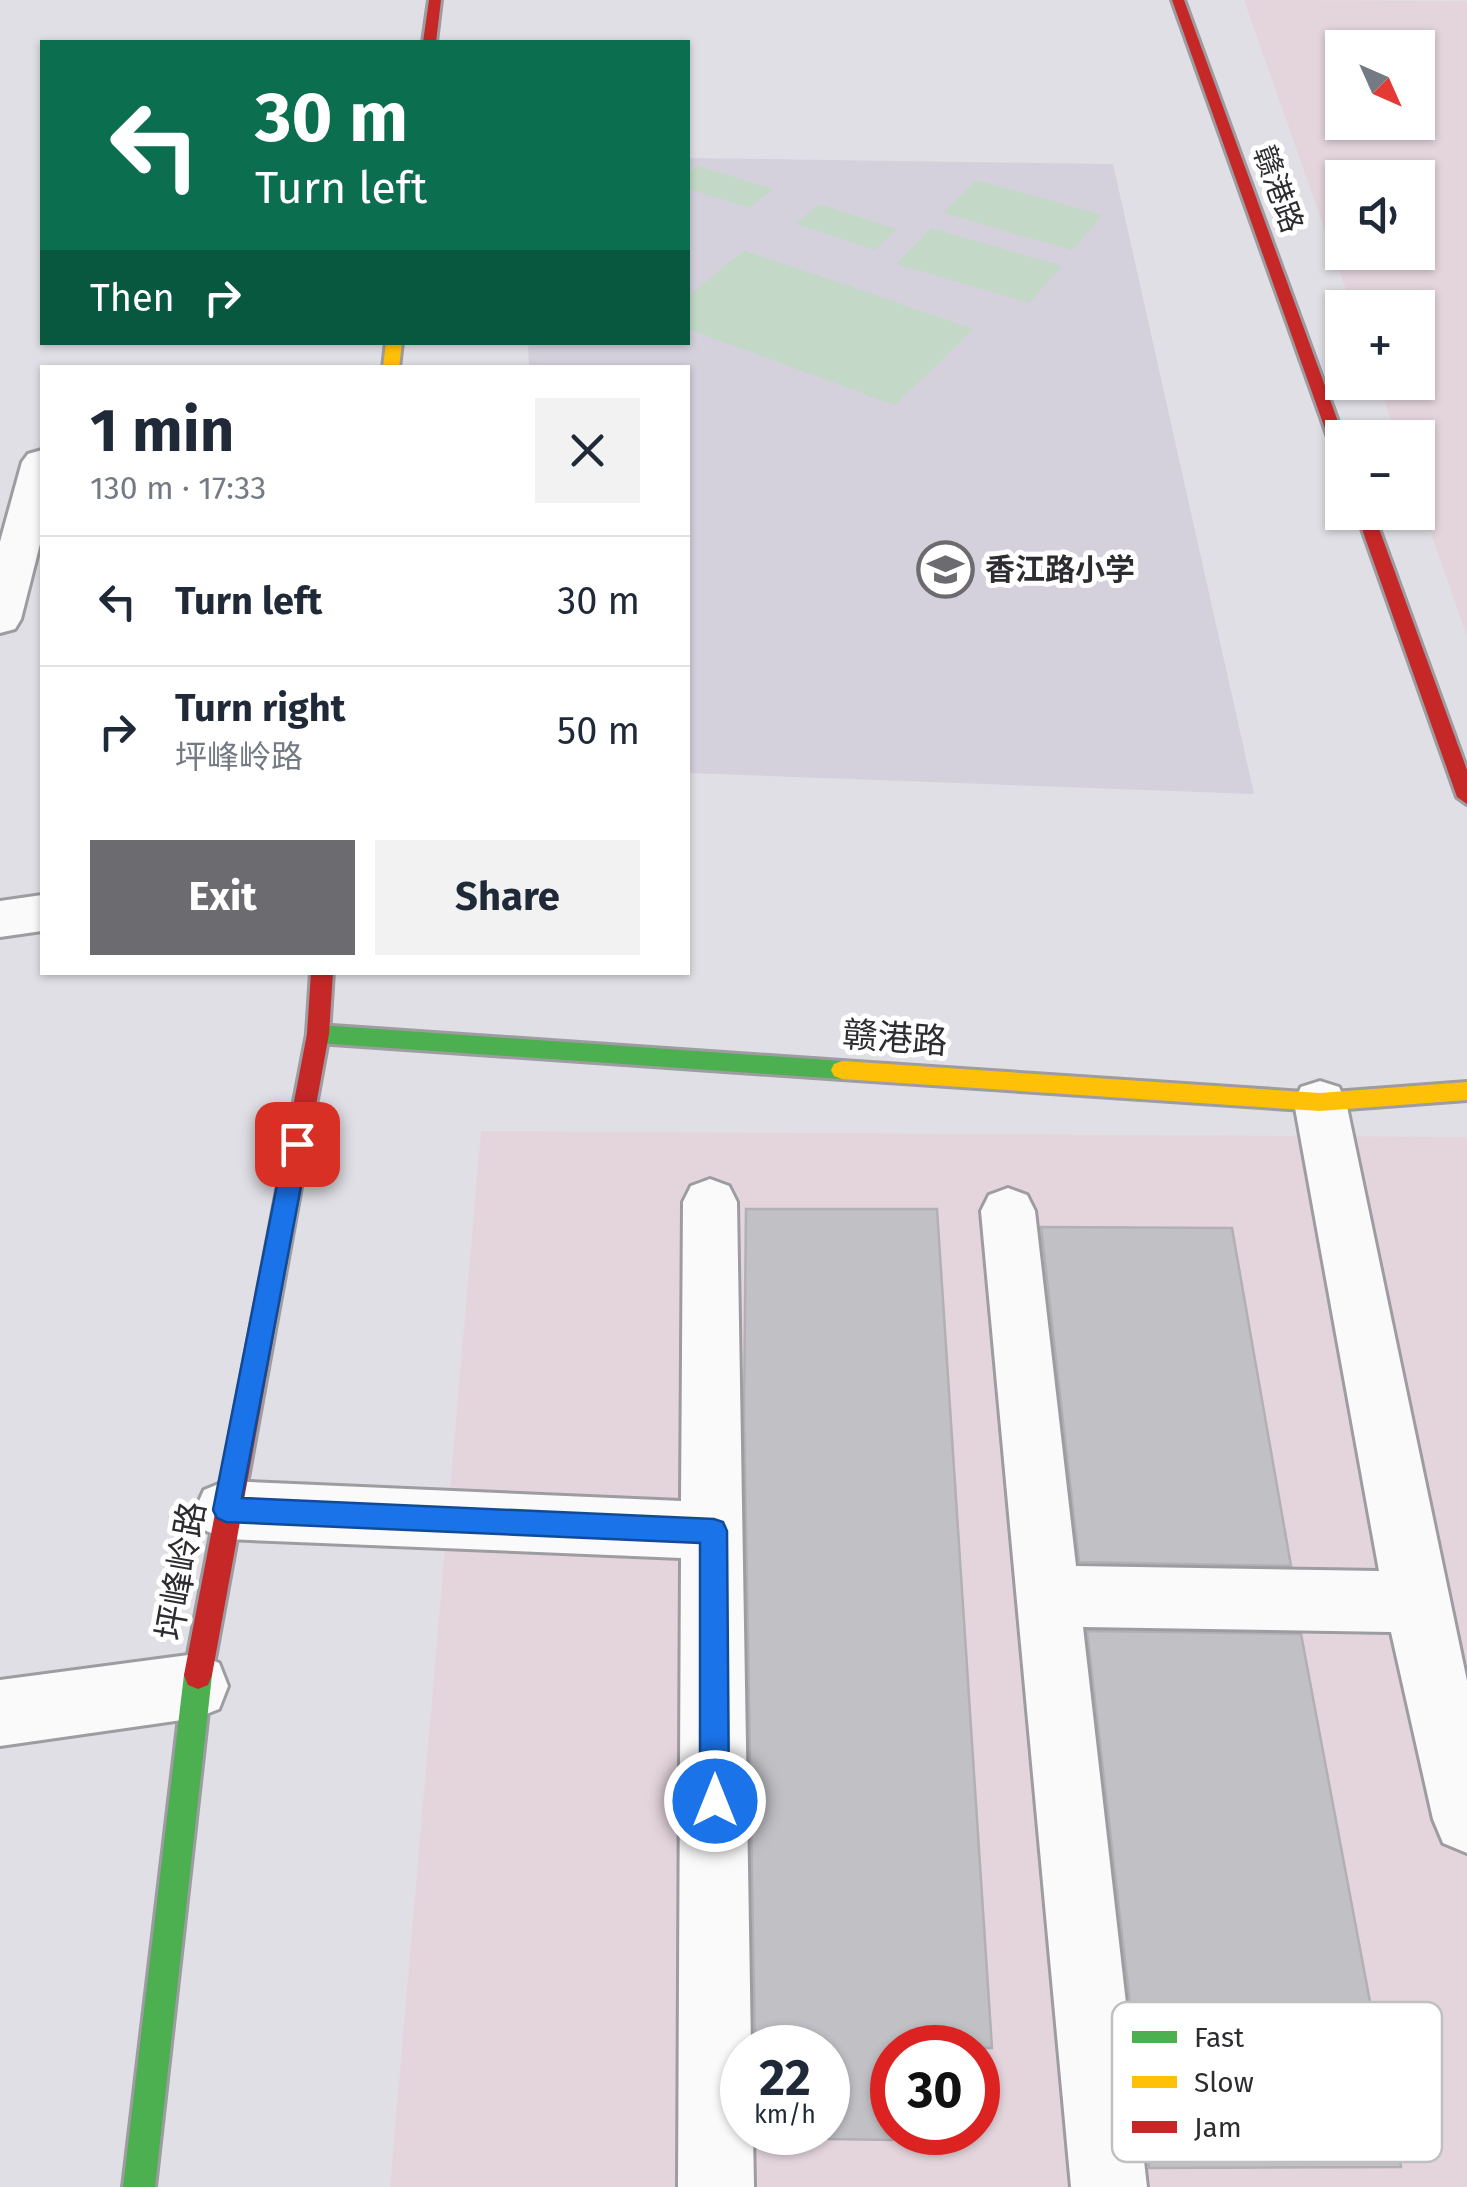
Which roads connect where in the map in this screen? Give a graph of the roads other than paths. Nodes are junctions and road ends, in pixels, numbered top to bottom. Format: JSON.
{"nodes":[{"id":1,"x":435,"y":0,"type":"edge"},
{"id":2,"x":1178,"y":0,"type":"edge"},
{"id":3,"x":430,"y":40,"type":"edge"},
{"id":4,"x":1330,"y":420,"type":"edge"},
{"id":5,"x":40,"y":470,"type":"edge"},
{"id":6,"x":1371,"y":530,"type":"edge"},
{"id":7,"x":0,"y":620,"type":"edge"},
{"id":8,"x":1467,"y":797,"type":"edge"},
{"id":9,"x":40,"y":913,"type":"edge"},
{"id":10,"x":0,"y":919,"type":"edge"},
{"id":11,"x":322,"y":975,"type":"edge"},
{"id":12,"x":318,"y":1034,"type":"junction"},
{"id":13,"x":1467,"y":1091,"type":"edge"},
{"id":14,"x":1320,"y":1102,"type":"junction"},
{"id":15,"x":710,"y":1202,"type":"dead end"},
{"id":16,"x":1008,"y":1211,"type":"dead end"},
{"id":17,"x":226,"y":1510,"type":"junction"},
{"id":18,"x":714,"y":1531,"type":"junction"},
{"id":19,"x":1049,"y":1596,"type":"junction"},
{"id":20,"x":1416,"y":1602,"type":"junction"},
{"id":21,"x":196,"y":1686,"type":"junction"},
{"id":22,"x":0,"y":1713,"type":"edge"},
{"id":23,"x":1467,"y":1819,"type":"edge"},
{"id":24,"x":138,"y":2187,"type":"edge"},
{"id":25,"x":716,"y":2187,"type":"edge"},
{"id":26,"x":1110,"y":2187,"type":"edge"}],
"edges":[{"from":1,"to":3,"type":"street"},
{"from":2,"to":4,"type":"street","name":"赣港路"},
{"from":5,"to":7,"type":"street"},
{"from":6,"to":8,"type":"street"},
{"from":9,"to":10,"type":"street"},
{"from":11,"to":12,"type":"street","name":"坪峰岭路"},
{"from":12,"to":14,"type":"street","name":"赣港路"},
{"from":12,"to":17,"type":"street","name":"坪峰岭路"},
{"from":13,"to":14,"type":"street","name":"赣港路"},
{"from":14,"to":20,"type":"street"},
{"from":15,"to":18,"type":"street"},
{"from":16,"to":19,"type":"street"},
{"from":17,"to":18,"type":"street"},
{"from":17,"to":21,"type":"street","name":"坪峰岭路"},
{"from":18,"to":25,"type":"street"},
{"from":19,"to":20,"type":"street"},
{"from":19,"to":26,"type":"street"},
{"from":20,"to":23,"type":"street"},
{"from":21,"to":22,"type":"street"},
{"from":21,"to":24,"type":"street","name":"坪峰岭路"}]}
